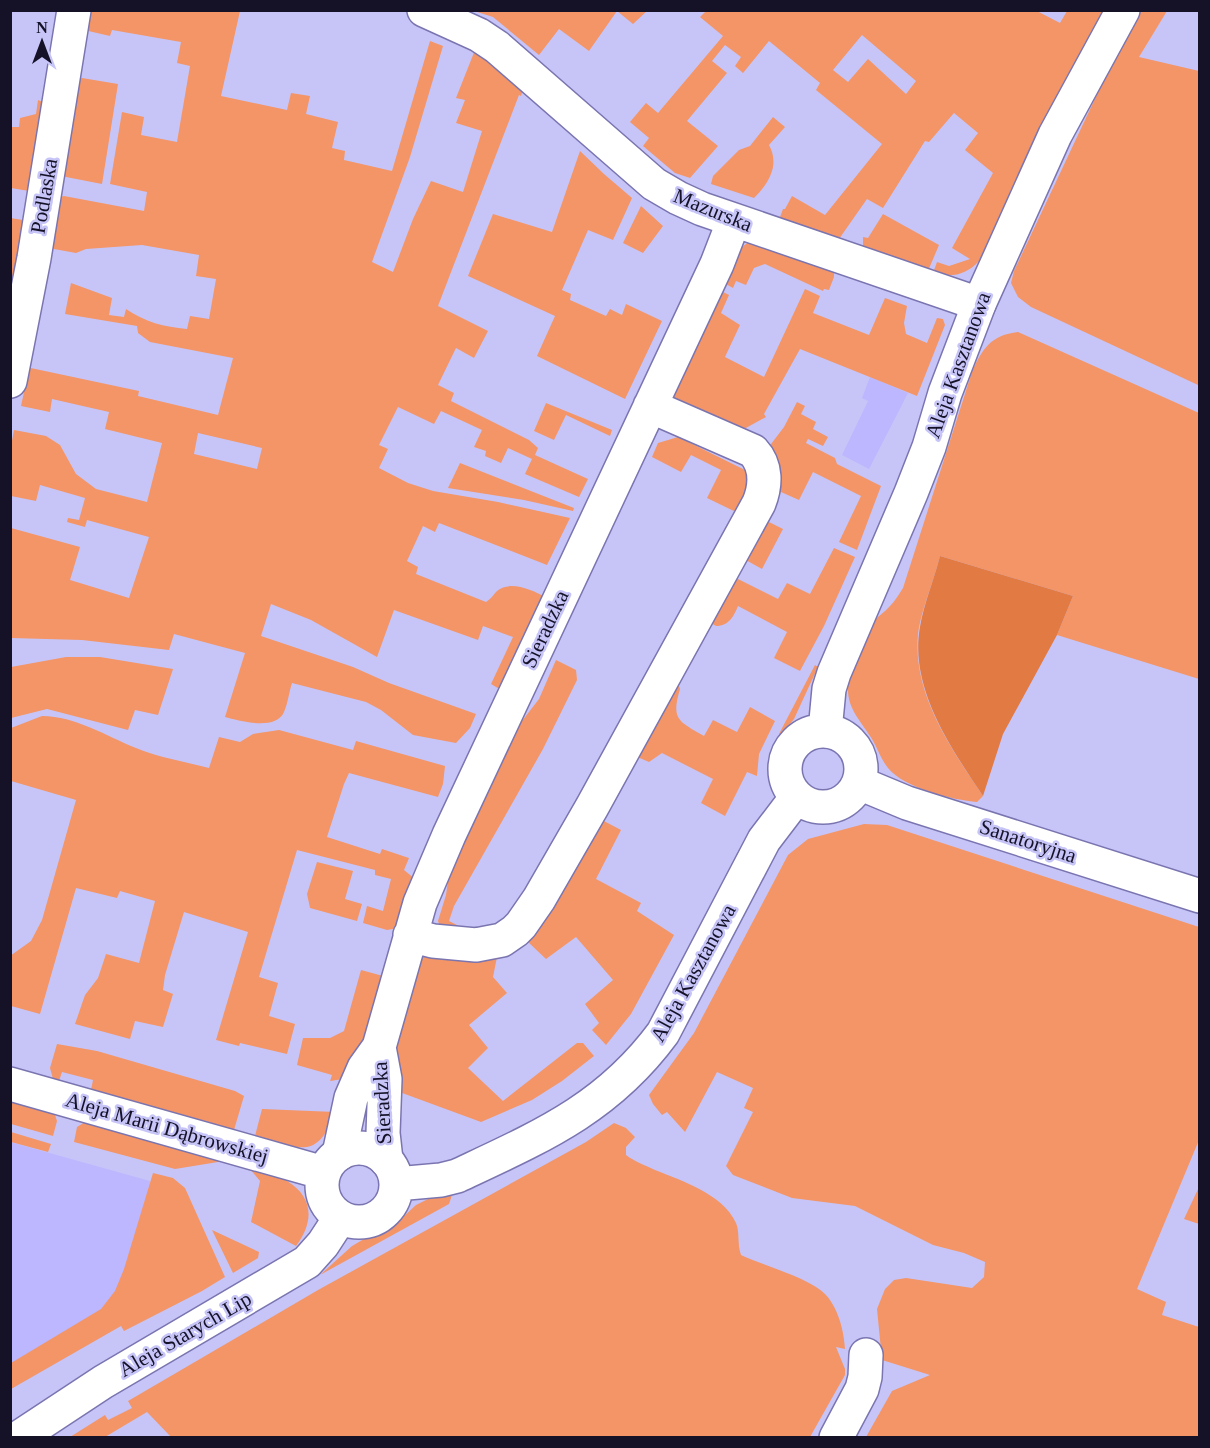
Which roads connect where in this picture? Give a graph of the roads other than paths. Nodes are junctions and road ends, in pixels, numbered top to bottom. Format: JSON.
{"nodes":[{"id":1,"x":74,"y":10,"type":"edge"},
{"id":2,"x":424,"y":10,"type":"edge"},
{"id":3,"x":1122,"y":10,"type":"edge"},
{"id":4,"x":734,"y":220,"type":"junction"},
{"id":5,"x":979,"y":304,"type":"junction"},
{"id":6,"x":10,"y":381,"type":"edge"},
{"id":7,"x":650,"y":406,"type":"junction"},
{"id":8,"x":825,"y":731,"type":"junction"},
{"id":9,"x":859,"y":783,"type":"junction"},
{"id":10,"x":796,"y":798,"type":"junction"},
{"id":11,"x":1200,"y":897,"type":"edge"},
{"id":12,"x":410,"y":935,"type":"junction"},
{"id":13,"x":379,"y":1047,"type":"junction"},
{"id":14,"x":10,"y":1084,"type":"edge"},
{"id":15,"x":331,"y":1163,"type":"junction"},
{"id":16,"x":391,"y":1172,"type":"junction"},
{"id":17,"x":340,"y":1218,"type":"junction"},
{"id":18,"x":866,"y":1355,"type":"dead end"},
{"id":19,"x":18,"y":1437,"type":"edge"},
{"id":20,"x":836,"y":1437,"type":"edge"}],
"edges":[{"from":1,"to":6,"type":"street","name":"Podlaska"},
{"from":2,"to":4,"type":"street","name":"Mazurska"},
{"from":3,"to":5,"type":"street","name":"Aleja Kasztanowa"},
{"from":4,"to":5,"type":"street","name":"Mazurska"},
{"from":4,"to":7,"type":"street","name":"Sieradzka"},
{"from":5,"to":8,"type":"street","name":"Aleja Kasztanowa"},
{"from":7,"to":12,"type":"street","name":"Sieradzka"},
{"from":7,"to":12,"type":"street"},
{"from":8,"to":9,"type":"street"},
{"from":8,"to":10,"type":"street"},
{"from":9,"to":10,"type":"street"},
{"from":9,"to":11,"type":"street","name":"Sanatoryjna"},
{"from":10,"to":16,"type":"street","name":"Aleja Kasztanowa"},
{"from":12,"to":13,"type":"street","name":"Sieradzka"},
{"from":13,"to":15,"type":"street","name":"Sieradzka"},
{"from":13,"to":16,"type":"street","name":"Sieradzka"},
{"from":14,"to":15,"type":"street","name":"Aleja Marii Dąbrowskiej"},
{"from":15,"to":16,"type":"street"},
{"from":15,"to":17,"type":"street"},
{"from":16,"to":17,"type":"street"},
{"from":17,"to":19,"type":"street","name":"Aleja Starych Lip"},
{"from":18,"to":20,"type":"street"}]}
